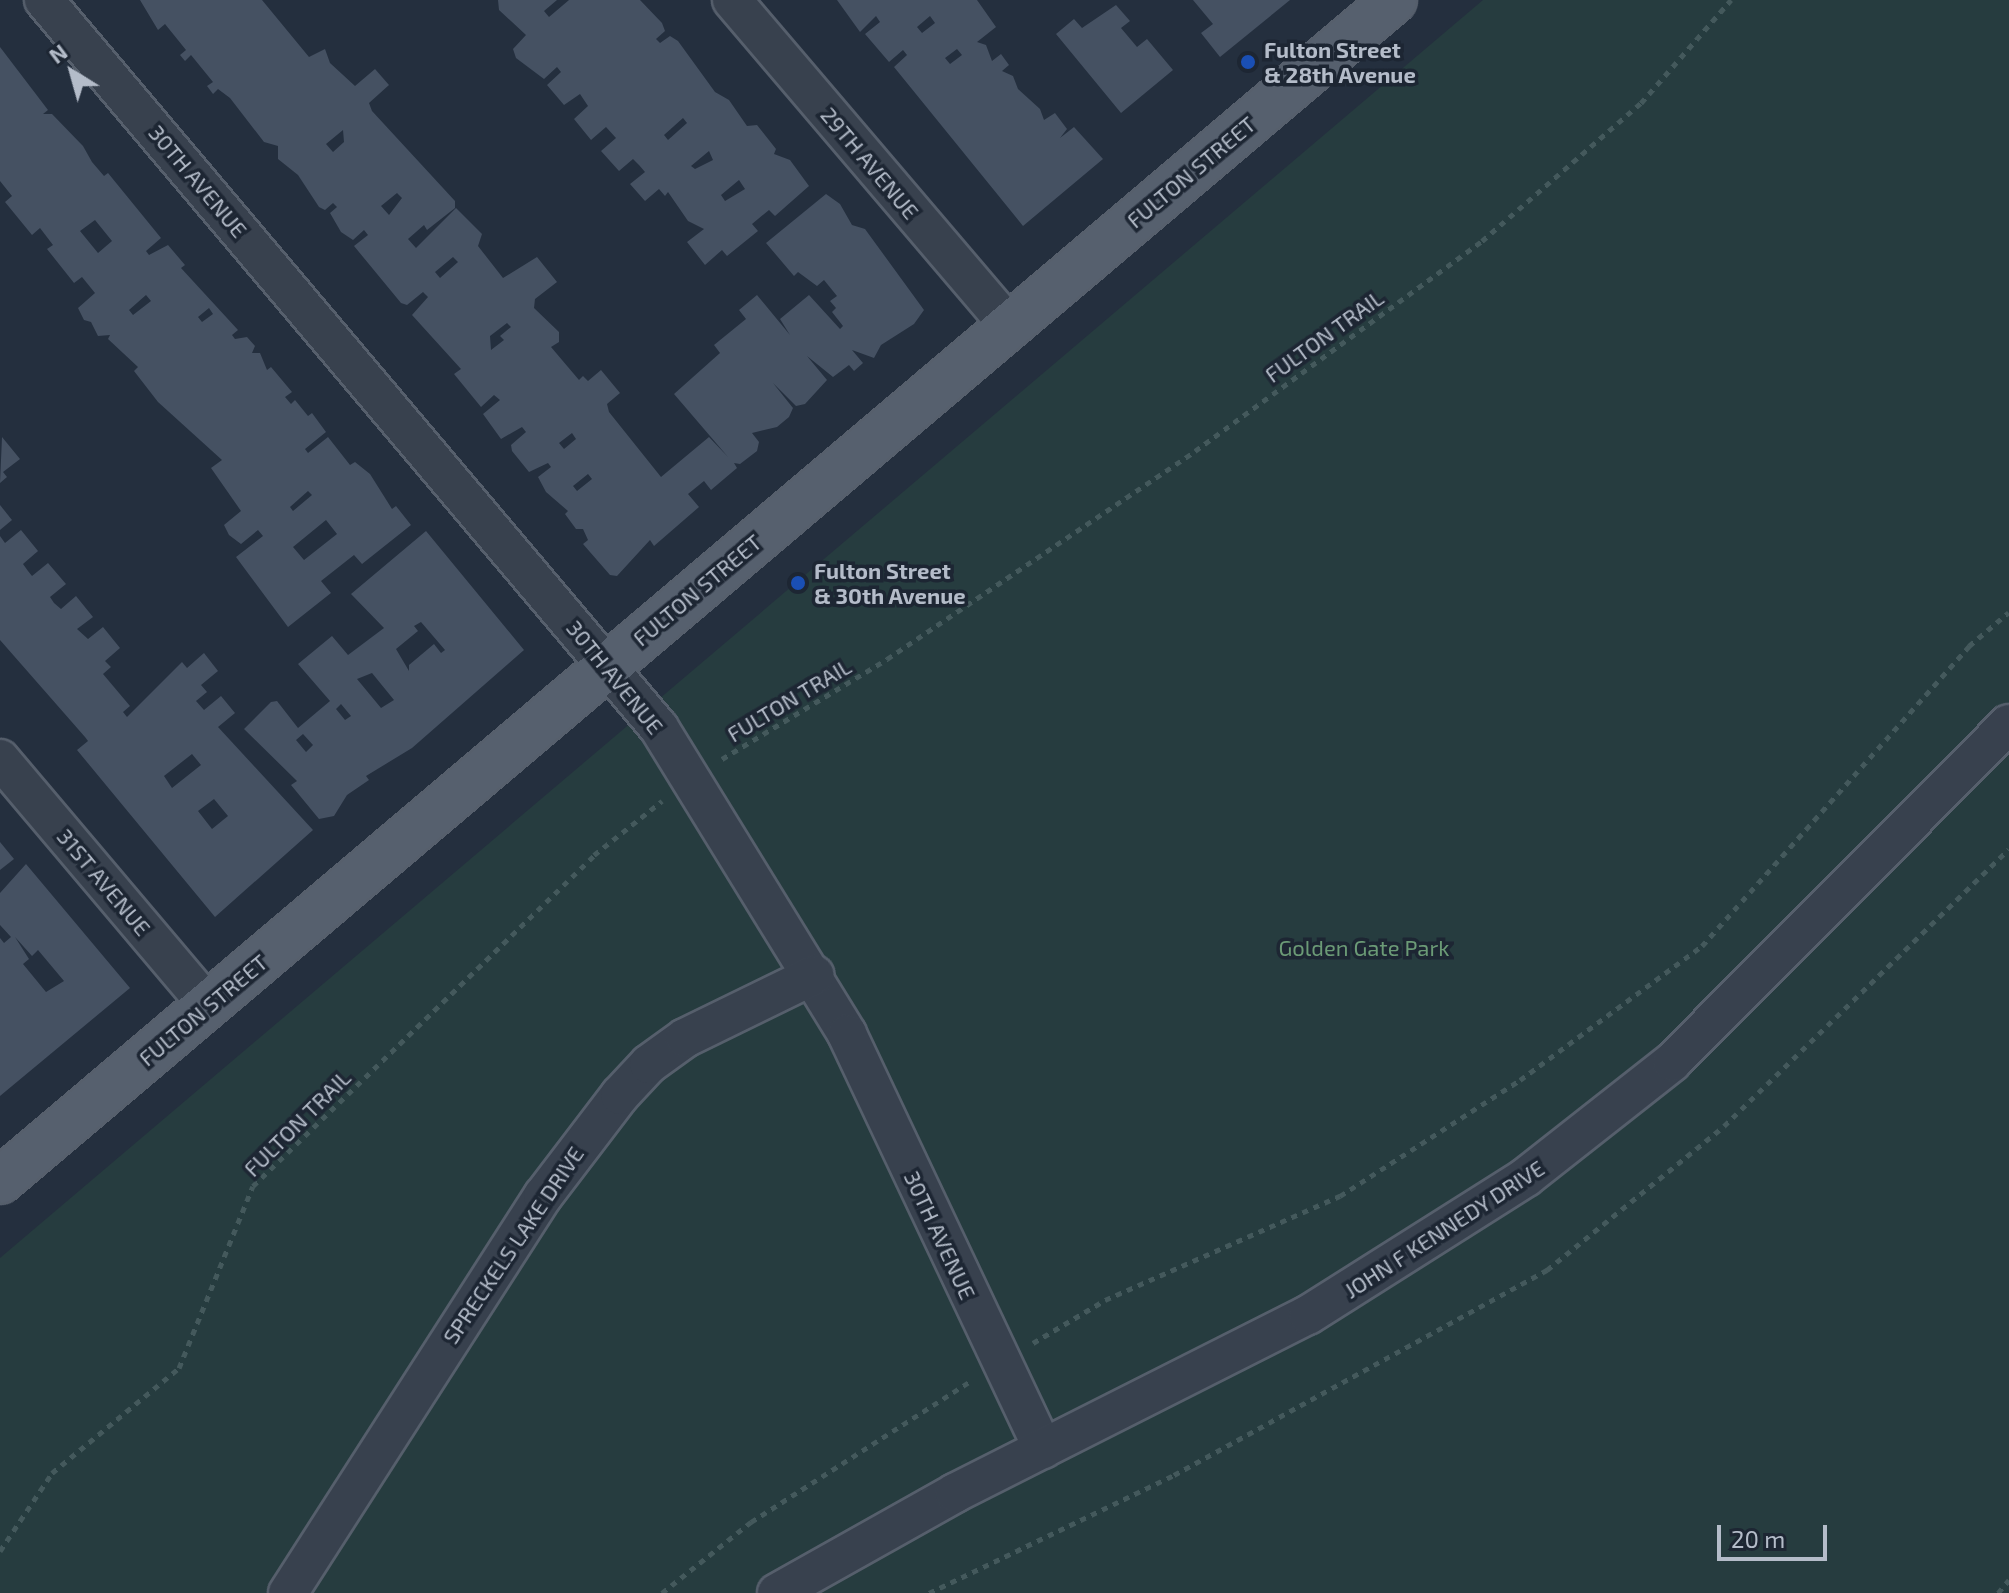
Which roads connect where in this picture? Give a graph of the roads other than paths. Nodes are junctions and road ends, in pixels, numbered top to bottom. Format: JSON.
{"nodes":[{"id":1,"x":44,"y":0,"type":"edge"},
{"id":2,"x":732,"y":0,"type":"edge"},
{"id":3,"x":1394,"y":0,"type":"edge"},
{"id":4,"x":1009,"y":326,"type":"junction"},
{"id":5,"x":608,"y":666,"type":"junction"},
{"id":6,"x":2009,"y":724,"type":"edge"},
{"id":7,"x":0,"y":759,"type":"edge"},
{"id":8,"x":814,"y":975,"type":"junction"},
{"id":9,"x":208,"y":1005,"type":"junction"},
{"id":10,"x":0,"y":1181,"type":"edge"},
{"id":11,"x":1043,"y":1449,"type":"junction"},
{"id":12,"x":288,"y":1593,"type":"edge"},
{"id":13,"x":777,"y":1593,"type":"edge"}],
"edges":[{"from":1,"to":5,"type":"street","name":"30TH AVENUE"},
{"from":2,"to":4,"type":"street","name":"29TH AVENUE"},
{"from":3,"to":4,"type":"main road","name":"FULTON STREET"},
{"from":4,"to":5,"type":"main road","name":"FULTON STREET"},
{"from":5,"to":8,"type":"street","name":"30TH AVENUE"},
{"from":5,"to":9,"type":"main road","name":"FULTON STREET"},
{"from":6,"to":11,"type":"street","name":"JOHN F KENNEDY DRIVE"},
{"from":7,"to":9,"type":"street","name":"31ST AVENUE"},
{"from":8,"to":11,"type":"street","name":"30TH AVENUE"},
{"from":8,"to":12,"type":"street","name":"SPRECKELS LAKE DRIVE"},
{"from":9,"to":10,"type":"main road","name":"FULTON STREET"},
{"from":11,"to":13,"type":"street","name":"JOHN F KENNEDY DRIVE"}]}
